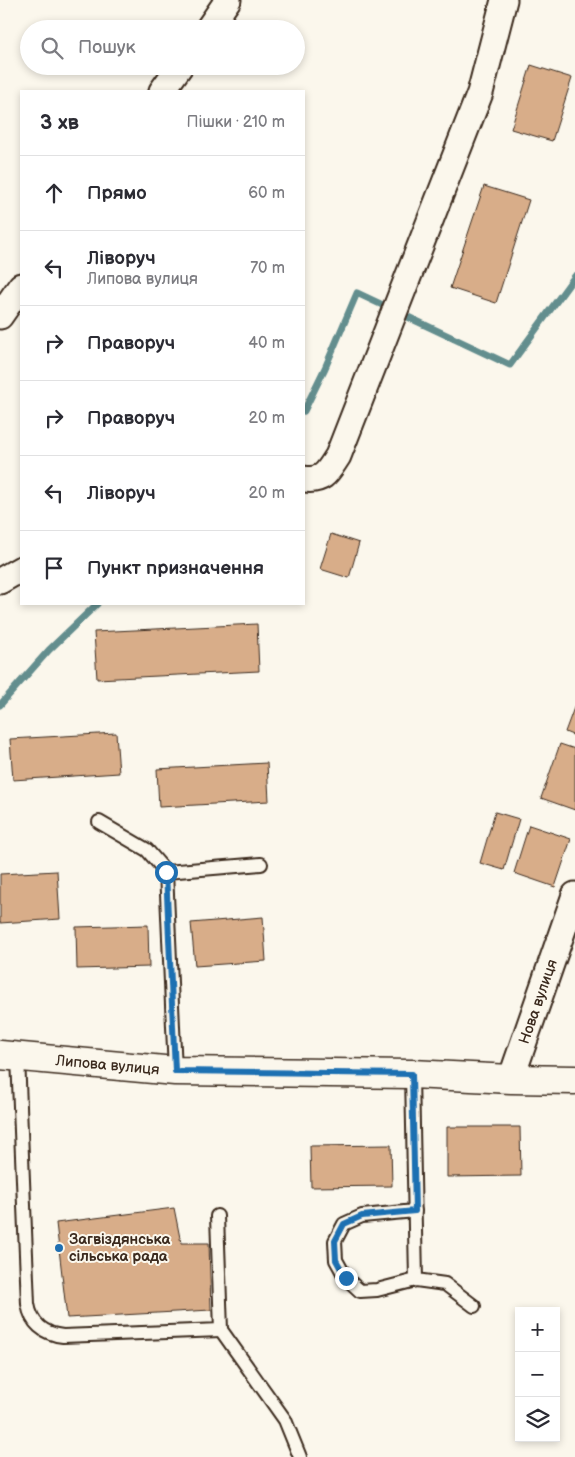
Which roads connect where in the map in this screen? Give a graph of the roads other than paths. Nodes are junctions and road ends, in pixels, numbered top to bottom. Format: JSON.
{"nodes":[{"id":1,"x":228,"y":0,"type":"edge"},
{"id":2,"x":504,"y":0,"type":"edge"},
{"id":3,"x":214,"y":20,"type":"edge"},
{"id":4,"x":174,"y":75,"type":"edge"},
{"id":5,"x":163,"y":90,"type":"edge"},
{"id":6,"x":20,"y":287,"type":"edge"},
{"id":7,"x":0,"y":316,"type":"edge"},
{"id":8,"x":305,"y":479,"type":"edge"},
{"id":9,"x":20,"y":571,"type":"edge"},
{"id":10,"x":0,"y":581,"type":"edge"},
{"id":11,"x":99,"y":822,"type":"dead end"},
{"id":12,"x":261,"y":864,"type":"dead end"},
{"id":13,"x":166,"y":872,"type":"junction"},
{"id":14,"x":575,"y":895,"type":"edge"},
{"id":15,"x":9,"y":1056,"type":"edge"},
{"id":16,"x":175,"y":1071,"type":"junction"},
{"id":17,"x":412,"y":1074,"type":"junction"},
{"id":18,"x":511,"y":1080,"type":"junction"},
{"id":19,"x":575,"y":1080,"type":"edge"},
{"id":20,"x":415,"y":1211,"type":"junction"},
{"id":21,"x":217,"y":1216,"type":"dead end"},
{"id":22,"x":416,"y":1280,"type":"junction"},
{"id":23,"x":474,"y":1306,"type":"dead end"},
{"id":24,"x":221,"y":1330,"type":"junction"},
{"id":25,"x":300,"y":1457,"type":"edge"}],
"edges":[{"from":1,"to":3,"type":"street"},
{"from":2,"to":8,"type":"street"},
{"from":4,"to":5,"type":"street"},
{"from":6,"to":7,"type":"street"},
{"from":9,"to":10,"type":"street"},
{"from":11,"to":13,"type":"lane"},
{"from":12,"to":13,"type":"lane"},
{"from":13,"to":16,"type":"lane"},
{"from":14,"to":18,"type":"street","name":"Нова вулиця"},
{"from":15,"to":16,"type":"street","name":"Липова вулиця"},
{"from":15,"to":24,"type":"lane"},
{"from":16,"to":17,"type":"street","name":"Липова вулиця"},
{"from":17,"to":18,"type":"street","name":"Липова вулиця"},
{"from":17,"to":20,"type":"lane"},
{"from":18,"to":19,"type":"street","name":"Липова вулиця"},
{"from":20,"to":22,"type":"lane"},
{"from":20,"to":22,"type":"lane"},
{"from":21,"to":24,"type":"lane"},
{"from":22,"to":23,"type":"lane"},
{"from":24,"to":25,"type":"lane"}]}
